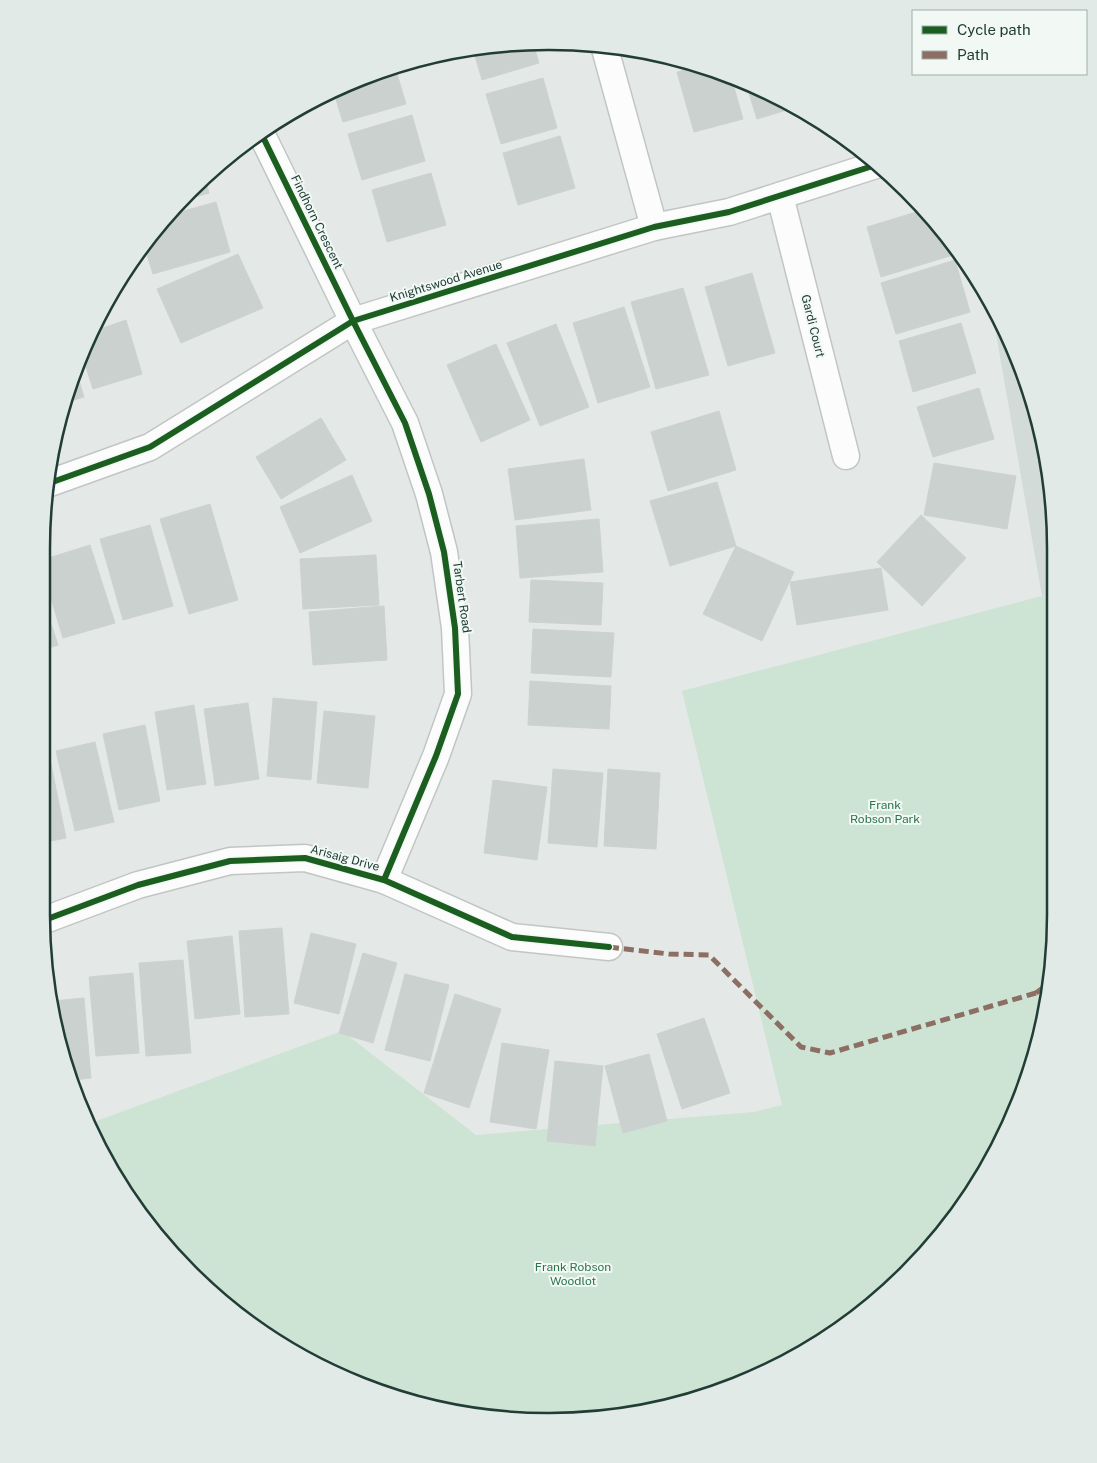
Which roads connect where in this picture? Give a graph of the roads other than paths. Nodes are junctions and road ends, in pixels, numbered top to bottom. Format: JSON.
{"nodes":[{"id":1,"x":606,"y":53,"type":"edge"},
{"id":2,"x":264,"y":140,"type":"edge"},
{"id":3,"x":869,"y":167,"type":"edge"},
{"id":4,"x":780,"y":196,"type":"junction"},
{"id":5,"x":654,"y":227,"type":"junction"},
{"id":6,"x":353,"y":321,"type":"junction"},
{"id":7,"x":846,"y":456,"type":"dead end"},
{"id":8,"x":54,"y":482,"type":"edge"},
{"id":9,"x":384,"y":880,"type":"junction"},
{"id":10,"x":50,"y":918,"type":"edge"},
{"id":11,"x":609,"y":947,"type":"dead end"}],
"edges":[{"from":1,"to":5,"type":"street"},
{"from":2,"to":6,"type":"street","name":"Findhorn Crescent"},
{"from":3,"to":4,"type":"street","name":"Knightswood Avenue"},
{"from":4,"to":5,"type":"street","name":"Knightswood Avenue"},
{"from":4,"to":7,"type":"street","name":"Gardi Court"},
{"from":5,"to":6,"type":"street","name":"Knightswood Avenue"},
{"from":6,"to":8,"type":"street","name":"Knightswood Avenue"},
{"from":6,"to":9,"type":"street","name":"Tarbert Road"},
{"from":9,"to":10,"type":"street","name":"Arisaig Drive"},
{"from":9,"to":11,"type":"street","name":"Arisaig Drive"}]}
